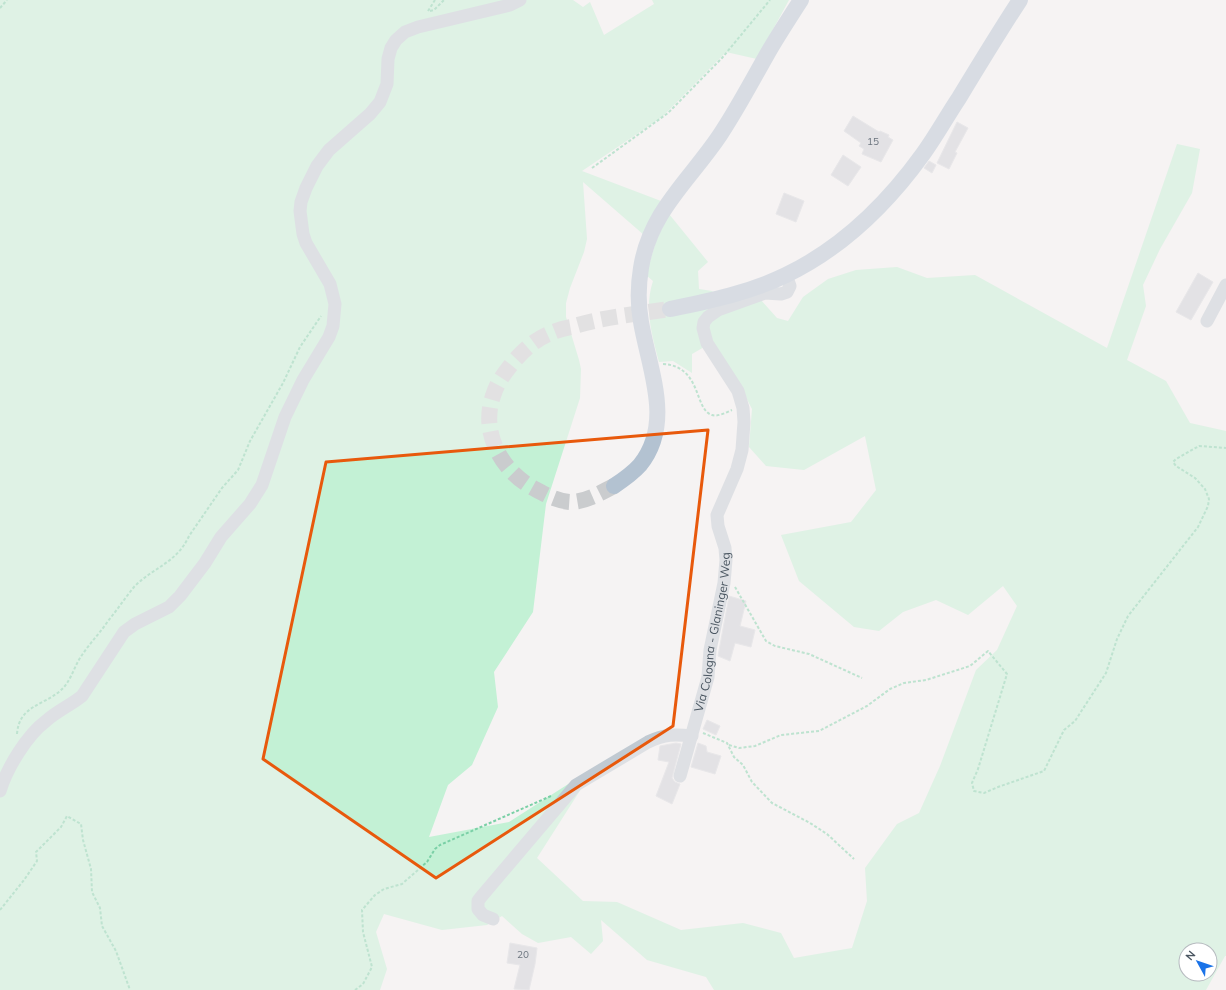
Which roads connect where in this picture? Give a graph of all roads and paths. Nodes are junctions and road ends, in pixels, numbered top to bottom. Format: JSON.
{"nodes":[{"id":1,"x":7,"y":0,"type":"edge"},
{"id":2,"x":435,"y":0,"type":"edge"},
{"id":3,"x":520,"y":0,"type":"edge"},
{"id":4,"x":770,"y":0,"type":"edge"},
{"id":5,"x":801,"y":0,"type":"edge"},
{"id":6,"x":1020,"y":0,"type":"edge"},
{"id":7,"x":0,"y":8,"type":"edge"},
{"id":8,"x":428,"y":12,"type":"dead end"},
{"id":9,"x":592,"y":168,"type":"dead end"},
{"id":10,"x":786,"y":275,"type":"junction"},
{"id":11,"x":1226,"y":285,"type":"edge"},
{"id":12,"x":670,"y":309,"type":"tunnel mouth"},
{"id":13,"x":323,"y":312,"type":"dead end"},
{"id":14,"x":1207,"y":321,"type":"dead end"},
{"id":15,"x":666,"y":364,"type":"dead end"},
{"id":16,"x":743,"y":408,"type":"junction"},
{"id":17,"x":1226,"y":448,"type":"edge"},
{"id":18,"x":614,"y":486,"type":"tunnel mouth"},
{"id":19,"x":726,"y":566,"type":"junction"},
{"id":20,"x":862,"y":678,"type":"dead end"},
{"id":21,"x":692,"y":736,"type":"junction"},
{"id":22,"x":729,"y":745,"type":"junction"},
{"id":23,"x":24,"y":746,"type":"junction"},
{"id":24,"x":680,"y":776,"type":"dead end"},
{"id":25,"x":573,"y":788,"type":"junction"},
{"id":26,"x":0,"y":791,"type":"edge"},
{"id":27,"x":854,"y":859,"type":"dead end"},
{"id":28,"x":0,"y":910,"type":"edge"},
{"id":29,"x":493,"y":919,"type":"dead end"},
{"id":30,"x":130,"y":990,"type":"edge"},
{"id":31,"x":355,"y":990,"type":"edge"}],
"edges":[{"from":1,"to":7,"type":"path"},
{"from":2,"to":8,"type":"path"},
{"from":3,"to":23,"type":"street"},
{"from":4,"to":9,"type":"path"},
{"from":5,"to":18,"type":"main road"},
{"from":6,"to":10,"type":"main road"},
{"from":10,"to":12,"type":"main road"},
{"from":10,"to":16,"type":"street","name":"Via Cologna - Glaninger Weg"},
{"from":11,"to":14,"type":"street"},
{"from":13,"to":23,"type":"path"},
{"from":15,"to":16,"type":"path"},
{"from":16,"to":19,"type":"street","name":"Via Cologna - Glaninger Weg"},
{"from":17,"to":22,"type":"path"},
{"from":19,"to":20,"type":"path"},
{"from":19,"to":21,"type":"street","name":"Via Cologna - Glaninger Weg"},
{"from":21,"to":22,"type":"path"},
{"from":21,"to":24,"type":"street","name":"Via Cologna - Glaninger Weg"},
{"from":21,"to":25,"type":"street"},
{"from":22,"to":27,"type":"path"},
{"from":23,"to":26,"type":"street"},
{"from":25,"to":29,"type":"street"},
{"from":25,"to":31,"type":"path"},
{"from":28,"to":30,"type":"path"}]}
